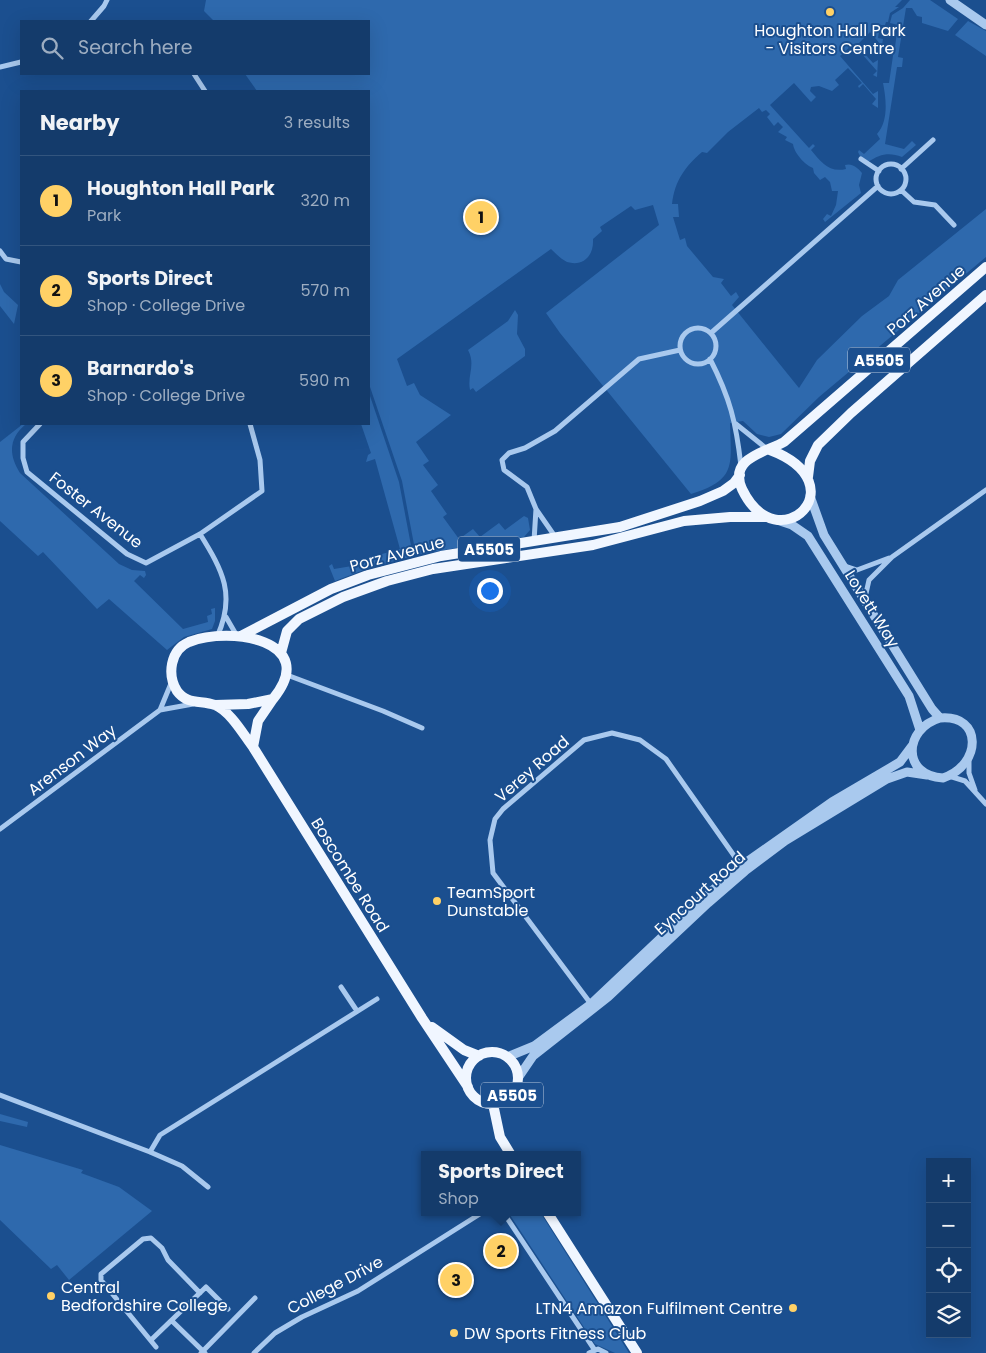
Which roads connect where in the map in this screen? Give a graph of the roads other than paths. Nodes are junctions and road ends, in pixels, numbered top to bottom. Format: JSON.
{"nodes":[{"id":1,"x":107,"y":0,"type":"edge"},
{"id":2,"x":950,"y":0,"type":"edge"},
{"id":3,"x":92,"y":20,"type":"edge"},
{"id":4,"x":986,"y":25,"type":"edge"},
{"id":5,"x":20,"y":62,"type":"edge"},
{"id":6,"x":0,"y":67,"type":"edge"},
{"id":7,"x":195,"y":75,"type":"edge"},
{"id":8,"x":202,"y":90,"type":"edge"},
{"id":9,"x":933,"y":140,"type":"dead end"},
{"id":10,"x":861,"y":159,"type":"dead end"},
{"id":11,"x":901,"y":168,"type":"junction"},
{"id":12,"x":879,"y":171,"type":"junction"},
{"id":13,"x":878,"y":186,"type":"junction"},
{"id":14,"x":901,"y":190,"type":"junction"},
{"id":15,"x":954,"y":225,"type":"dead end"},
{"id":16,"x":0,"y":251,"type":"edge"},
{"id":17,"x":20,"y":262,"type":"edge"},
{"id":18,"x":986,"y":267,"type":"edge"},
{"id":19,"x":986,"y":295,"type":"edge"},
{"id":20,"x":711,"y":333,"type":"junction"},
{"id":21,"x":680,"y":350,"type":"junction"},
{"id":22,"x":710,"y":359,"type":"junction"},
{"id":23,"x":736,"y":424,"type":"junction"},
{"id":24,"x":39,"y":425,"type":"edge"},
{"id":25,"x":250,"y":425,"type":"edge"},
{"id":26,"x":768,"y":449,"type":"junction"},
{"id":27,"x":740,"y":472,"type":"junction"},
{"id":28,"x":808,"y":477,"type":"junction"},
{"id":29,"x":986,"y":490,"type":"edge"},
{"id":30,"x":810,"y":496,"type":"junction"},
{"id":31,"x":536,"y":509,"type":"junction"},
{"id":32,"x":765,"y":517,"type":"junction"},
{"id":33,"x":778,"y":520,"type":"junction"},
{"id":34,"x":200,"y":534,"type":"junction"},
{"id":35,"x":556,"y":539,"type":"junction"},
{"id":36,"x":534,"y":542,"type":"junction"},
{"id":37,"x":892,"y":557,"type":"junction"},
{"id":38,"x":842,"y":565,"type":"junction"},
{"id":39,"x":865,"y":600,"type":"junction"},
{"id":40,"x":226,"y":617,"type":"junction"},
{"id":41,"x":239,"y":637,"type":"junction"},
{"id":42,"x":217,"y":638,"type":"junction"},
{"id":43,"x":281,"y":653,"type":"junction"},
{"id":44,"x":287,"y":675,"type":"junction"},
{"id":45,"x":172,"y":680,"type":"junction"},
{"id":46,"x":273,"y":699,"type":"junction"},
{"id":47,"x":198,"y":704,"type":"junction"},
{"id":48,"x":215,"y":705,"type":"junction"},
{"id":49,"x":160,"y":710,"type":"junction"},
{"id":50,"x":940,"y":718,"type":"junction"},
{"id":51,"x":422,"y":728,"type":"dead end"},
{"id":52,"x":920,"y":730,"type":"junction"},
{"id":53,"x":912,"y":746,"type":"junction"},
{"id":54,"x":253,"y":747,"type":"junction"},
{"id":55,"x":969,"y":758,"type":"junction"},
{"id":56,"x":928,"y":775,"type":"junction"},
{"id":57,"x":949,"y":776,"type":"junction"},
{"id":58,"x":976,"y":793,"type":"junction"},
{"id":59,"x":986,"y":804,"type":"edge"},
{"id":60,"x":0,"y":829,"type":"edge"},
{"id":61,"x":743,"y":868,"type":"junction"},
{"id":62,"x":341,"y":987,"type":"dead end"},
{"id":63,"x":377,"y":999,"type":"dead end"},
{"id":64,"x":592,"y":1006,"type":"junction"},
{"id":65,"x":357,"y":1012,"type":"junction"},
{"id":66,"x":422,"y":1018,"type":"junction"},
{"id":67,"x":479,"y":1056,"type":"junction"},
{"id":68,"x":507,"y":1057,"type":"junction"},
{"id":69,"x":518,"y":1078,"type":"junction"},
{"id":70,"x":468,"y":1087,"type":"junction"},
{"id":71,"x":0,"y":1095,"type":"edge"},
{"id":72,"x":493,"y":1104,"type":"junction"},
{"id":73,"x":508,"y":1151,"type":"edge"},
{"id":74,"x":150,"y":1152,"type":"junction"},
{"id":75,"x":208,"y":1187,"type":"dead end"},
{"id":76,"x":477,"y":1216,"type":"edge"},
{"id":77,"x":506,"y":1216,"type":"edge"},
{"id":78,"x":550,"y":1216,"type":"edge"},
{"id":79,"x":200,"y":1293,"type":"junction"},
{"id":80,"x":255,"y":1298,"type":"dead end"},
{"id":81,"x":228,"y":1308,"type":"dead end"},
{"id":82,"x":172,"y":1321,"type":"junction"},
{"id":83,"x":151,"y":1340,"type":"junction"},
{"id":84,"x":156,"y":1347,"type":"dead end"},
{"id":85,"x":594,"y":1349,"type":"junction"},
{"id":86,"x":203,"y":1352,"type":"edge"},
{"id":87,"x":254,"y":1353,"type":"edge"},
{"id":88,"x":589,"y":1353,"type":"edge"},
{"id":89,"x":606,"y":1353,"type":"edge"},
{"id":90,"x":637,"y":1353,"type":"edge"}],
"edges":[{"from":1,"to":3,"type":"street"},
{"from":2,"to":4,"type":"street"},
{"from":5,"to":6,"type":"street"},
{"from":7,"to":8,"type":"street"},
{"from":9,"to":11,"type":"street"},
{"from":10,"to":12,"type":"street"},
{"from":11,"to":12,"type":"street"},
{"from":11,"to":14,"type":"street"},
{"from":12,"to":13,"type":"street"},
{"from":13,"to":14,"type":"street"},
{"from":13,"to":20,"type":"street"},
{"from":14,"to":15,"type":"street"},
{"from":16,"to":17,"type":"street"},
{"from":18,"to":26,"type":"main road","name":"Porz Avenue","number":"A5505"},
{"from":19,"to":28,"type":"main road","number":"A5505"},
{"from":20,"to":21,"type":"street"},
{"from":20,"to":22,"type":"street"},
{"from":21,"to":22,"type":"street"},
{"from":21,"to":31,"type":"street"},
{"from":22,"to":23,"type":"street"},
{"from":23,"to":26,"type":"street"},
{"from":23,"to":27,"type":"street"},
{"from":24,"to":34,"type":"street","name":"Foster Avenue"},
{"from":25,"to":34,"type":"street","name":"Foster Avenue"},
{"from":26,"to":27,"type":"main road","number":"A5505"},
{"from":26,"to":28,"type":"main road"},
{"from":27,"to":32,"type":"main road"},
{"from":27,"to":35,"type":"main road","name":"Porz Avenue","number":"A5505"},
{"from":28,"to":30,"type":"main road","number":"A5505"},
{"from":29,"to":37,"type":"street"},
{"from":30,"to":33,"type":"main road"},
{"from":30,"to":38,"type":"street","name":"Lovett Way"},
{"from":31,"to":35,"type":"street"},
{"from":31,"to":36,"type":"street"},
{"from":32,"to":33,"type":"main road","number":"A5505"},
{"from":32,"to":43,"type":"main road","name":"Porz Avenue","number":"A5505"},
{"from":33,"to":52,"type":"street","name":"Lovett Way"},
{"from":34,"to":40,"type":"street"},
{"from":35,"to":36,"type":"main road","name":"Porz Avenue","number":"A5505"},
{"from":36,"to":41,"type":"main road","name":"Porz Avenue","number":"A5505"},
{"from":37,"to":38,"type":"street"},
{"from":37,"to":39,"type":"street"},
{"from":38,"to":39,"type":"street","name":"Lovett Way"},
{"from":39,"to":50,"type":"street","name":"Lovett Way"},
{"from":40,"to":41,"type":"street"},
{"from":40,"to":42,"type":"street"},
{"from":41,"to":42,"type":"main road","number":"A5505"},
{"from":41,"to":43,"type":"main road","number":"A5505"},
{"from":42,"to":45,"type":"main road","number":"A5505"},
{"from":43,"to":44,"type":"main road"},
{"from":44,"to":46,"type":"main road"},
{"from":44,"to":51,"type":"street"},
{"from":45,"to":47,"type":"main road"},
{"from":45,"to":49,"type":"street"},
{"from":46,"to":48,"type":"main road"},
{"from":46,"to":54,"type":"main road"},
{"from":47,"to":48,"type":"main road"},
{"from":47,"to":49,"type":"street","name":"Arenson Way"},
{"from":48,"to":54,"type":"main road","name":"Boscombe Road","number":"A5505"},
{"from":49,"to":60,"type":"street","name":"Arenson Way"},
{"from":50,"to":52,"type":"street"},
{"from":50,"to":55,"type":"street"},
{"from":52,"to":53,"type":"street"},
{"from":53,"to":56,"type":"street"},
{"from":53,"to":61,"type":"street","name":"Eyncourt Road"},
{"from":54,"to":66,"type":"main road","name":"Boscombe Road","number":"A5505"},
{"from":55,"to":57,"type":"street"},
{"from":55,"to":58,"type":"street"},
{"from":56,"to":57,"type":"street"},
{"from":56,"to":61,"type":"street","name":"Eyncourt Road"},
{"from":57,"to":58,"type":"street"},
{"from":58,"to":59,"type":"street"},
{"from":61,"to":64,"type":"street","name":"Eyncourt Road"},
{"from":61,"to":64,"type":"street","name":"Verey Road"},
{"from":62,"to":65,"type":"street"},
{"from":63,"to":65,"type":"street"},
{"from":64,"to":68,"type":"street","name":"Eyncourt Road"},
{"from":64,"to":69,"type":"street","name":"Eyncourt Road"},
{"from":65,"to":74,"type":"street"},
{"from":66,"to":67,"type":"main road","name":"Boscombe Road","number":"A5505"},
{"from":66,"to":70,"type":"main road","name":"Boscombe Road","number":"A5505"},
{"from":67,"to":68,"type":"main road","number":"A5505"},
{"from":67,"to":70,"type":"main road","number":"A5505"},
{"from":68,"to":69,"type":"main road","number":"A5505"},
{"from":69,"to":72,"type":"main road","number":"A5505"},
{"from":70,"to":72,"type":"main road","number":"A5505"},
{"from":71,"to":74,"type":"street"},
{"from":72,"to":73,"type":"main road","number":"A5505"},
{"from":74,"to":75,"type":"street"},
{"from":76,"to":87,"type":"street","name":"College Drive"},
{"from":77,"to":85,"type":"street"},
{"from":78,"to":90,"type":"main road"},
{"from":79,"to":81,"type":"street"},
{"from":79,"to":82,"type":"street"},
{"from":79,"to":83,"type":"street"},
{"from":80,"to":86,"type":"street"},
{"from":82,"to":83,"type":"street"},
{"from":82,"to":86,"type":"street"},
{"from":83,"to":84,"type":"street"},
{"from":85,"to":88,"type":"street"},
{"from":85,"to":89,"type":"street"}]}
